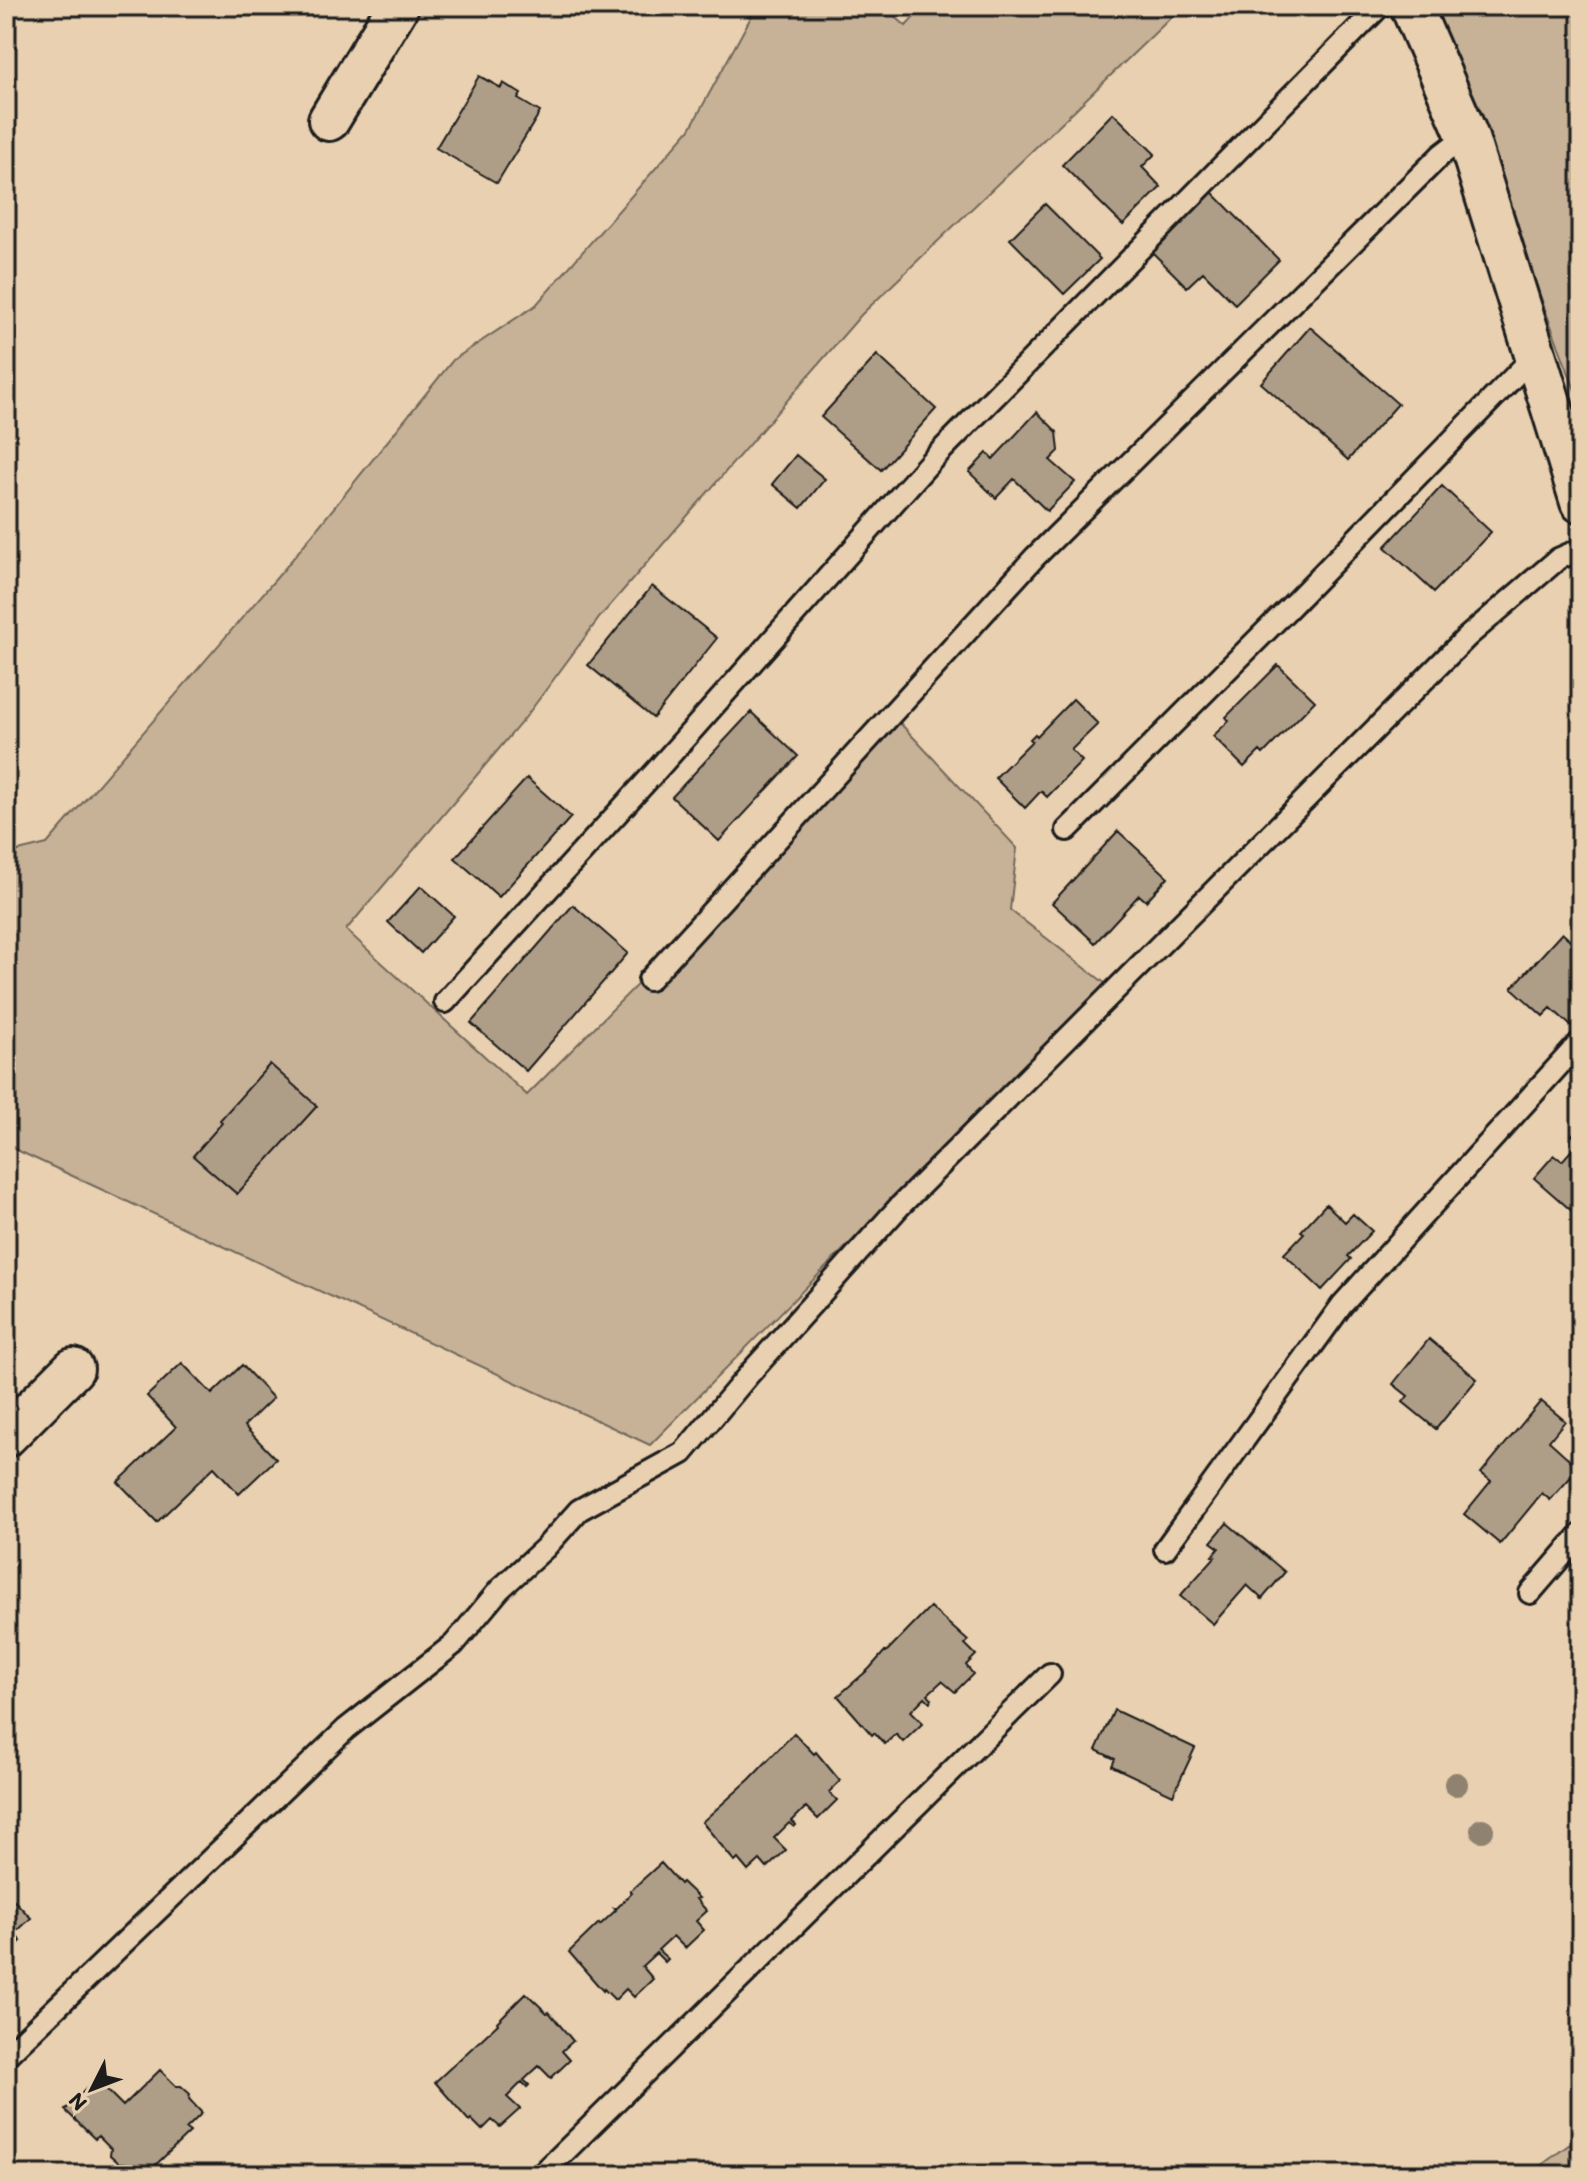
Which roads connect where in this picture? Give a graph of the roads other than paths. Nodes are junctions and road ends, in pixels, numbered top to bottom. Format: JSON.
{"nodes":[{"id":1,"x":398,"y":6,"type":"edge"},
{"id":2,"x":1380,"y":6,"type":"edge"},
{"id":3,"x":1411,"y":6,"type":"edge"},
{"id":4,"x":329,"y":120,"type":"dead end"},
{"id":5,"x":1467,"y":135,"type":"junction"},
{"id":6,"x":1535,"y":355,"type":"junction"},
{"id":7,"x":1581,"y":502,"type":"edge"},
{"id":8,"x":1581,"y":549,"type":"edge"},
{"id":9,"x":1067,"y":830,"type":"dead end"},
{"id":10,"x":649,"y":980,"type":"dead end"},
{"id":11,"x":445,"y":1002,"type":"dead end"},
{"id":12,"x":1581,"y":1041,"type":"edge"},
{"id":13,"x":73,"y":1369,"type":"dead end"},
{"id":14,"x":6,"y":1436,"type":"edge"},
{"id":15,"x":1581,"y":1534,"type":"edge"},
{"id":16,"x":1165,"y":1549,"type":"dead end"},
{"id":17,"x":1530,"y":1593,"type":"dead end"},
{"id":18,"x":1050,"y":1674,"type":"dead end"},
{"id":19,"x":6,"y":2056,"type":"edge"},
{"id":20,"x":541,"y":2175,"type":"edge"}],
"edges":[{"from":1,"to":4,"type":"street"},
{"from":2,"to":11,"type":"lane"},
{"from":3,"to":5,"type":"street"},
{"from":5,"to":6,"type":"street"},
{"from":5,"to":10,"type":"lane"},
{"from":6,"to":7,"type":"street"},
{"from":6,"to":9,"type":"lane"},
{"from":8,"to":19,"type":"lane"},
{"from":12,"to":16,"type":"lane"},
{"from":13,"to":14,"type":"street"},
{"from":15,"to":17,"type":"lane"},
{"from":18,"to":20,"type":"lane"}]}
